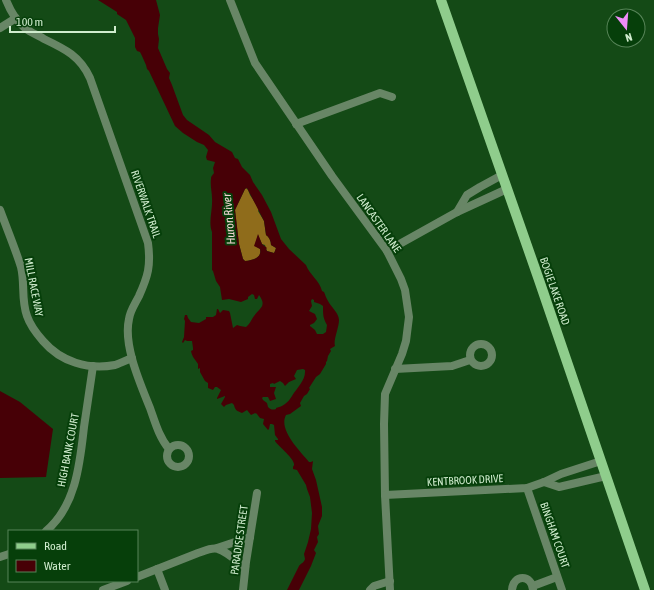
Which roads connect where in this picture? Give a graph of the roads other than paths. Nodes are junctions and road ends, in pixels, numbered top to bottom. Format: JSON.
{"nodes":[{"id":1,"x":6,"y":0,"type":"edge"},
{"id":2,"x":230,"y":0,"type":"edge"},
{"id":3,"x":441,"y":0,"type":"edge"},
{"id":4,"x":16,"y":18,"type":"junction"},
{"id":5,"x":0,"y":28,"type":"edge"},
{"id":6,"x":392,"y":97,"type":"dead end"},
{"id":7,"x":296,"y":124,"type":"junction"},
{"id":8,"x":502,"y":174,"type":"junction"},
{"id":9,"x":507,"y":189,"type":"junction"},
{"id":10,"x":0,"y":210,"type":"edge"},
{"id":11,"x":457,"y":212,"type":"junction"},
{"id":12,"x":387,"y":251,"type":"junction"},
{"id":13,"x":132,"y":358,"type":"junction"},
{"id":14,"x":470,"y":360,"type":"dead end"},
{"id":15,"x":93,"y":366,"type":"junction"},
{"id":16,"x":395,"y":369,"type":"junction"},
{"id":17,"x":169,"y":449,"type":"dead end"},
{"id":18,"x":601,"y":461,"type":"junction"},
{"id":19,"x":606,"y":476,"type":"junction"},
{"id":20,"x":544,"y":482,"type":"junction"},
{"id":21,"x":527,"y":488,"type":"junction"},
{"id":22,"x":257,"y":494,"type":"dead end"},
{"id":23,"x":386,"y":495,"type":"junction"},
{"id":24,"x":47,"y":530,"type":"edge"},
{"id":25,"x":250,"y":536,"type":"junction"},
{"id":26,"x":217,"y":548,"type":"junction"},
{"id":27,"x":245,"y":567,"type":"junction"},
{"id":28,"x":157,"y":569,"type":"junction"},
{"id":29,"x":138,"y":577,"type":"edge"},
{"id":30,"x":557,"y":577,"type":"junction"},
{"id":31,"x":390,"y":581,"type":"junction"},
{"id":32,"x":124,"y":582,"type":"edge"},
{"id":33,"x":533,"y":588,"type":"edge"},
{"id":34,"x":103,"y":590,"type":"edge"},
{"id":35,"x":165,"y":590,"type":"edge"},
{"id":36,"x":243,"y":590,"type":"edge"},
{"id":37,"x":370,"y":590,"type":"edge"},
{"id":38,"x":390,"y":590,"type":"edge"},
{"id":39,"x":512,"y":590,"type":"edge"},
{"id":40,"x":562,"y":590,"type":"edge"},
{"id":41,"x":645,"y":590,"type":"edge"}],
"edges":[{"from":1,"to":4,"type":"street","name":"RIVERWALK TRAIL"},
{"from":2,"to":7,"type":"street","name":"LANCASTER LANE"},
{"from":3,"to":8,"type":"main road","name":"BOGIE LAKE ROAD"},
{"from":4,"to":5,"type":"street"},
{"from":4,"to":13,"type":"street","name":"RIVERWALK TRAIL"},
{"from":6,"to":7,"type":"street"},
{"from":7,"to":12,"type":"street","name":"LANCASTER LANE"},
{"from":8,"to":9,"type":"main road","name":"BOGIE LAKE ROAD"},
{"from":8,"to":11,"type":"street"},
{"from":9,"to":11,"type":"street"},
{"from":9,"to":18,"type":"main road","name":"BOGIE LAKE ROAD"},
{"from":10,"to":15,"type":"street","name":"MILL RACE WAY"},
{"from":11,"to":12,"type":"street"},
{"from":12,"to":16,"type":"street","name":"LANCASTER LANE"},
{"from":13,"to":15,"type":"street","name":"MILL RACE WAY"},
{"from":13,"to":17,"type":"street","name":"RIVERWALK TRAIL"},
{"from":14,"to":16,"type":"street"},
{"from":15,"to":24,"type":"street","name":"HIGH BANK COURT"},
{"from":16,"to":23,"type":"street","name":"LANCASTER LANE"},
{"from":18,"to":19,"type":"main road","name":"BOGIE LAKE ROAD"},
{"from":18,"to":20,"type":"street","name":"KENTBROOK DRIVE"},
{"from":19,"to":20,"type":"street"},
{"from":19,"to":41,"type":"main road","name":"BOGIE LAKE ROAD"},
{"from":20,"to":21,"type":"street","name":"KENTBROOK DRIVE"},
{"from":21,"to":23,"type":"street","name":"KENTBROOK DRIVE"},
{"from":21,"to":30,"type":"street","name":"BINGHAM COURT"},
{"from":22,"to":25,"type":"street","name":"PARADISE STREET"},
{"from":23,"to":31,"type":"street","name":"LANCASTER LANE"},
{"from":25,"to":26,"type":"street"},
{"from":25,"to":27,"type":"street","name":"PARADISE STREET"},
{"from":26,"to":27,"type":"street"},
{"from":26,"to":28,"type":"street"},
{"from":27,"to":36,"type":"street","name":"PARADISE STREET"},
{"from":28,"to":29,"type":"street"},
{"from":28,"to":35,"type":"street"},
{"from":30,"to":33,"type":"street"},
{"from":30,"to":40,"type":"street","name":"BINGHAM COURT"},
{"from":31,"to":37,"type":"street"},
{"from":31,"to":38,"type":"street","name":"LANCASTER LANE"},
{"from":32,"to":34,"type":"street"},
{"from":33,"to":39,"type":"street"}]}
